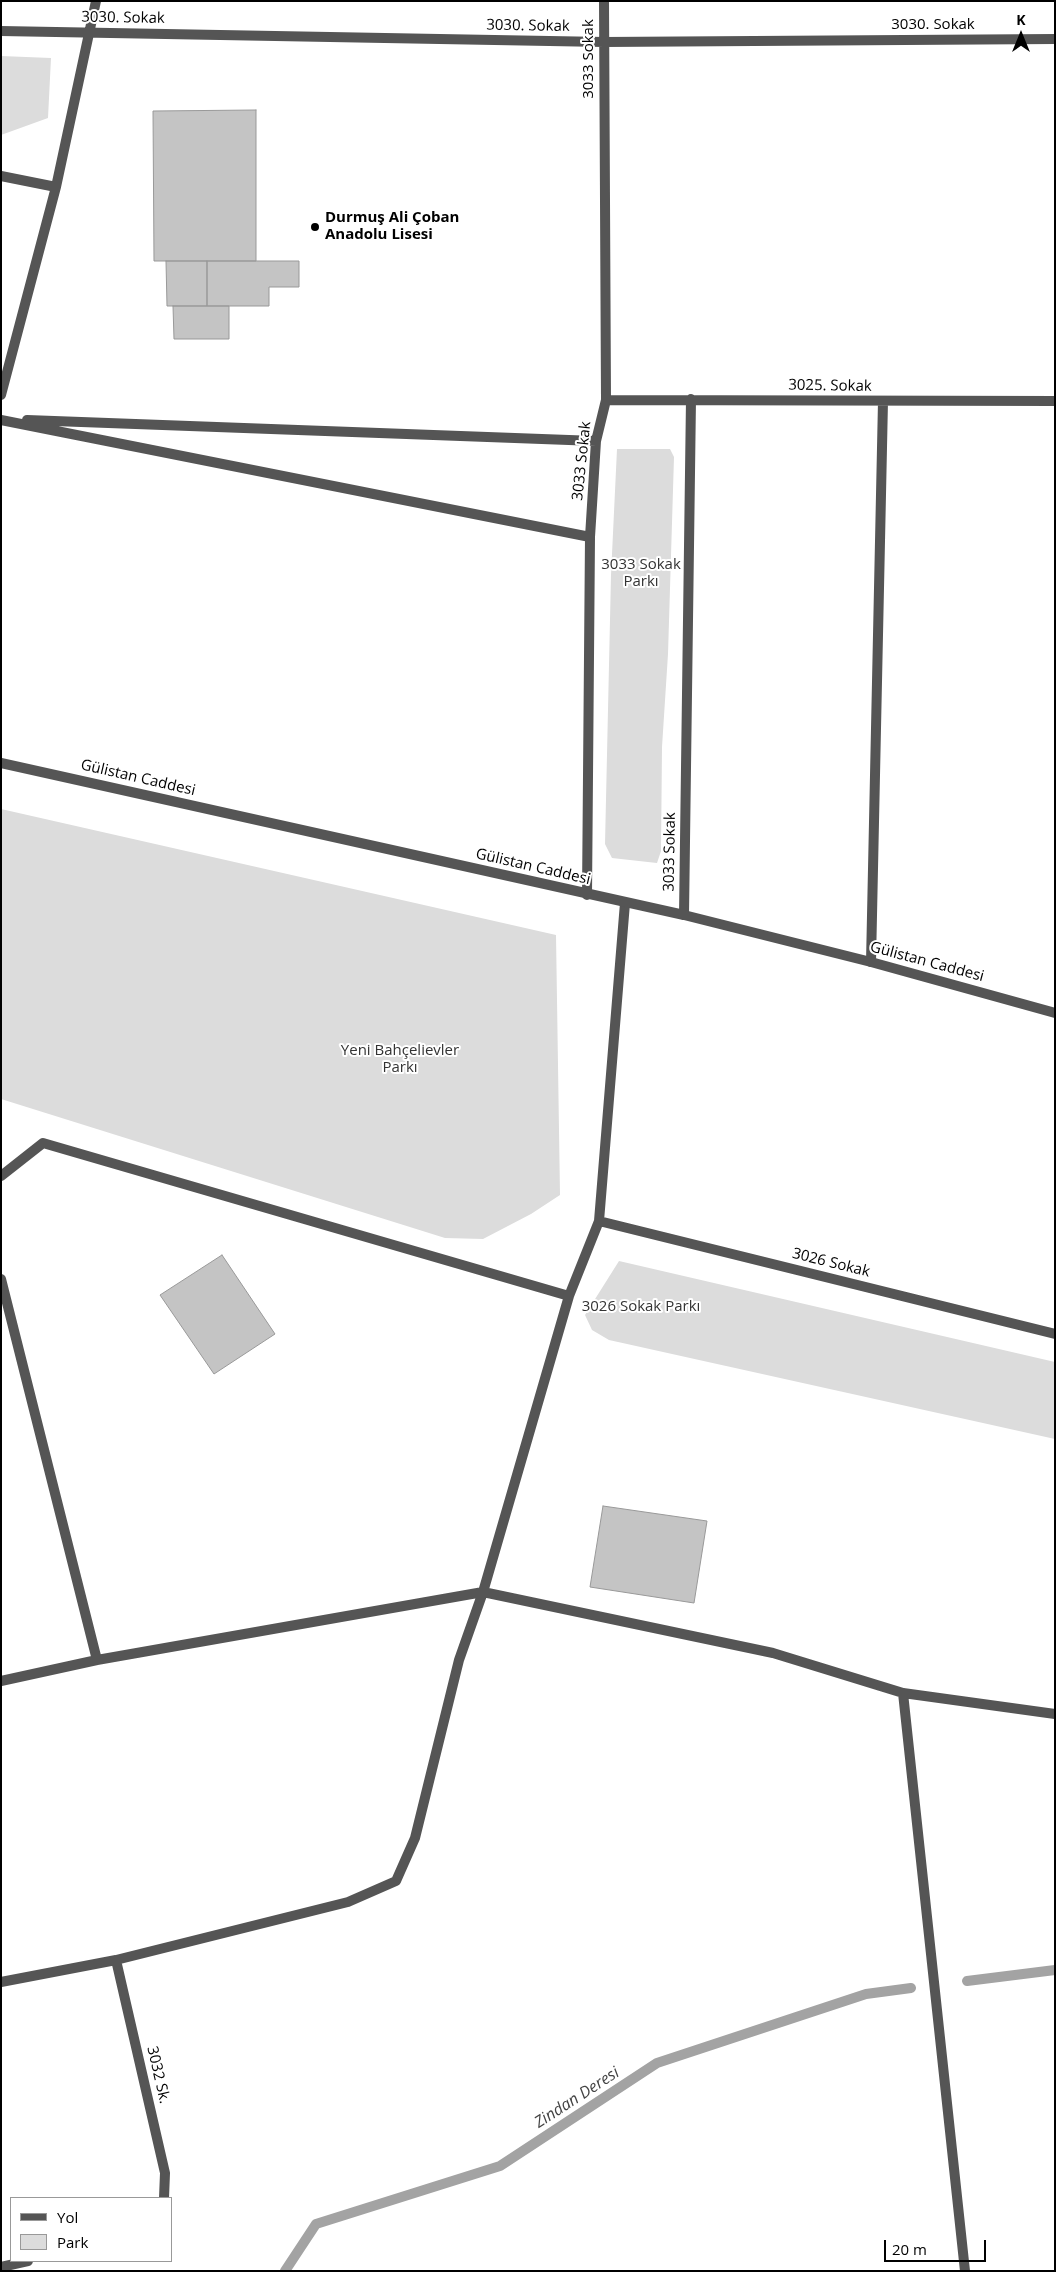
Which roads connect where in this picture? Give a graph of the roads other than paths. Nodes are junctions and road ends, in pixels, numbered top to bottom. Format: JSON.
{"nodes":[{"id":1,"x":96,"y":1,"type":"edge"},
{"id":2,"x":604,"y":1,"type":"edge"},
{"id":3,"x":1,"y":31,"type":"edge"},
{"id":4,"x":89,"y":33,"type":"junction"},
{"id":5,"x":1055,"y":40,"type":"edge"},
{"id":6,"x":604,"y":42,"type":"junction"},
{"id":7,"x":1,"y":176,"type":"edge"},
{"id":8,"x":56,"y":187,"type":"junction"},
{"id":9,"x":1,"y":395,"type":"edge"},
{"id":10,"x":606,"y":400,"type":"junction"},
{"id":11,"x":691,"y":400,"type":"junction"},
{"id":12,"x":883,"y":401,"type":"junction"},
{"id":13,"x":1055,"y":401,"type":"edge"},
{"id":14,"x":1,"y":420,"type":"edge"},
{"id":15,"x":596,"y":441,"type":"junction"},
{"id":16,"x":590,"y":537,"type":"junction"},
{"id":17,"x":1,"y":763,"type":"edge"},
{"id":18,"x":587,"y":895,"type":"junction"},
{"id":19,"x":625,"y":903,"type":"junction"},
{"id":20,"x":684,"y":915,"type":"junction"},
{"id":21,"x":871,"y":962,"type":"junction"},
{"id":22,"x":1055,"y":1013,"type":"edge"},
{"id":23,"x":1,"y":1176,"type":"edge"},
{"id":24,"x":599,"y":1221,"type":"junction"},
{"id":25,"x":1,"y":1280,"type":"edge"},
{"id":26,"x":569,"y":1296,"type":"junction"},
{"id":27,"x":1055,"y":1334,"type":"edge"},
{"id":28,"x":484,"y":1592,"type":"junction"},
{"id":29,"x":97,"y":1660,"type":"junction"},
{"id":30,"x":1,"y":1681,"type":"edge"},
{"id":31,"x":903,"y":1693,"type":"junction"},
{"id":32,"x":1055,"y":1714,"type":"edge"},
{"id":33,"x":116,"y":1960,"type":"junction"},
{"id":34,"x":1,"y":1982,"type":"edge"},
{"id":35,"x":164,"y":2197,"type":"edge"},
{"id":36,"x":24,"y":2262,"type":"edge"},
{"id":37,"x":1,"y":2267,"type":"edge"},
{"id":38,"x":965,"y":2271,"type":"edge"}],
"edges":[{"from":1,"to":4,"type":"street"},
{"from":2,"to":6,"type":"street","name":"3033 Sokak"},
{"from":3,"to":4,"type":"street","name":"3030. Sokak"},
{"from":4,"to":6,"type":"street","name":"3030. Sokak"},
{"from":4,"to":8,"type":"street"},
{"from":5,"to":6,"type":"street","name":"3030. Sokak"},
{"from":6,"to":10,"type":"street","name":"3033 Sokak"},
{"from":7,"to":8,"type":"street"},
{"from":8,"to":9,"type":"street"},
{"from":10,"to":11,"type":"street","name":"3025. Sokak"},
{"from":10,"to":15,"type":"street","name":"3033 Sokak"},
{"from":11,"to":12,"type":"street","name":"3025. Sokak"},
{"from":11,"to":20,"type":"street","name":"3033 Sokak"},
{"from":12,"to":13,"type":"street","name":"3025. Sokak"},
{"from":12,"to":21,"type":"street"},
{"from":14,"to":15,"type":"street"},
{"from":14,"to":16,"type":"street"},
{"from":15,"to":16,"type":"street","name":"3033 Sokak"},
{"from":16,"to":18,"type":"street","name":"3033 Sokak"},
{"from":17,"to":18,"type":"street","name":"Gülistan Caddesi"},
{"from":18,"to":19,"type":"street","name":"Gülistan Caddesi"},
{"from":19,"to":20,"type":"street","name":"Gülistan Caddesi"},
{"from":19,"to":24,"type":"street"},
{"from":20,"to":21,"type":"street","name":"Gülistan Caddesi"},
{"from":21,"to":22,"type":"street","name":"Gülistan Caddesi"},
{"from":23,"to":26,"type":"street"},
{"from":24,"to":26,"type":"street"},
{"from":24,"to":27,"type":"street","name":"3026 Sokak"},
{"from":25,"to":29,"type":"street"},
{"from":26,"to":28,"type":"street"},
{"from":28,"to":29,"type":"street"},
{"from":28,"to":31,"type":"street"},
{"from":28,"to":33,"type":"street"},
{"from":29,"to":30,"type":"street"},
{"from":31,"to":32,"type":"street"},
{"from":31,"to":38,"type":"street"},
{"from":33,"to":34,"type":"street"},
{"from":33,"to":35,"type":"street","name":"3032 Sk."},
{"from":36,"to":37,"type":"street"}]}
